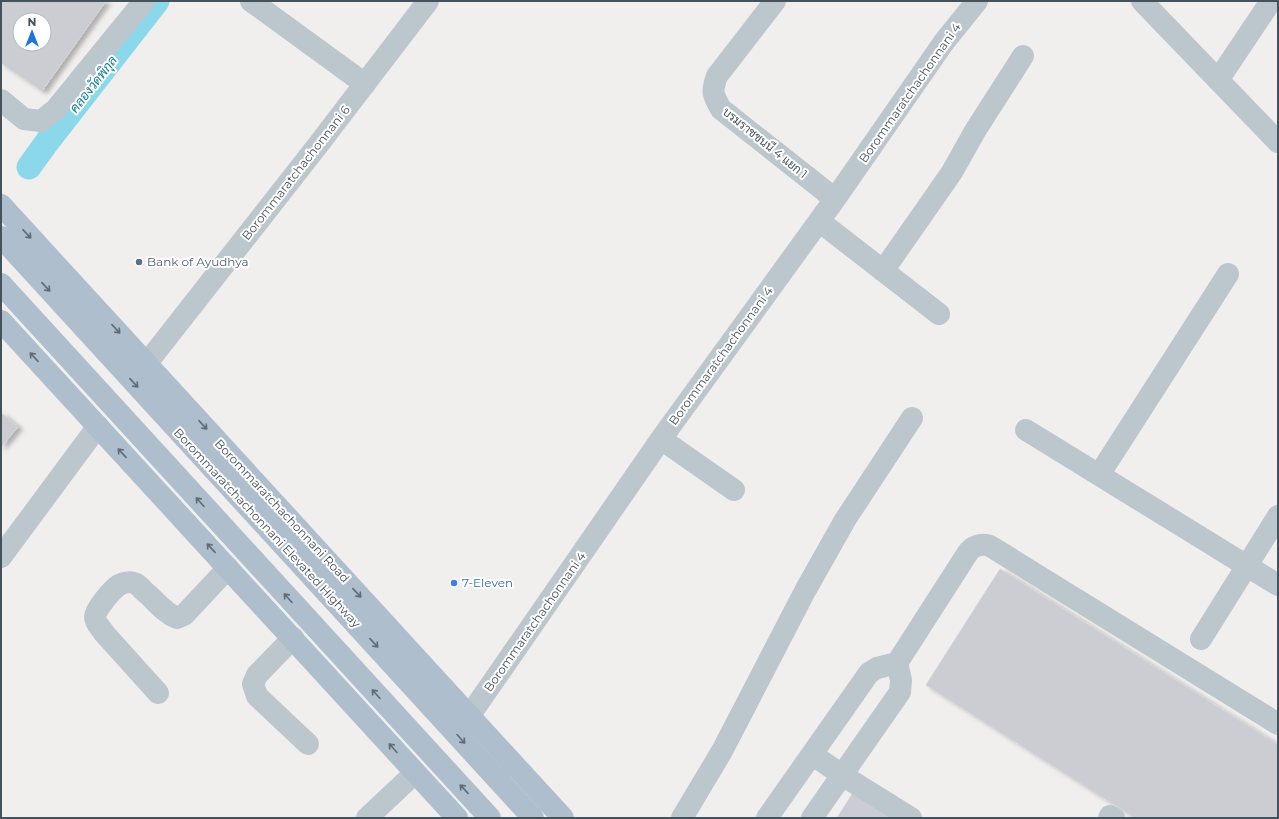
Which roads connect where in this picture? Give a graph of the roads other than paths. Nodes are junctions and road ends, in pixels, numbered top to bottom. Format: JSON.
{"nodes":[{"id":1,"x":144,"y":1,"type":"edge"},
{"id":2,"x":251,"y":1,"type":"edge"},
{"id":3,"x":428,"y":1,"type":"edge"},
{"id":4,"x":775,"y":1,"type":"edge"},
{"id":5,"x":977,"y":1,"type":"edge"},
{"id":6,"x":1142,"y":1,"type":"edge"},
{"id":7,"x":1271,"y":1,"type":"edge"},
{"id":8,"x":1023,"y":56,"type":"dead end"},
{"id":9,"x":1218,"y":80,"type":"junction"},
{"id":10,"x":364,"y":84,"type":"junction"},
{"id":11,"x":1,"y":100,"type":"edge"},
{"id":12,"x":1278,"y":142,"type":"edge"},
{"id":13,"x":835,"y":199,"type":"junction"},
{"id":14,"x":1,"y":205,"type":"edge"},
{"id":15,"x":819,"y":220,"type":"junction"},
{"id":16,"x":1,"y":238,"type":"edge"},
{"id":17,"x":883,"y":271,"type":"junction"},
{"id":18,"x":1228,"y":274,"type":"dead end"},
{"id":19,"x":1,"y":284,"type":"edge"},
{"id":20,"x":939,"y":314,"type":"dead end"},
{"id":21,"x":1,"y":321,"type":"edge"},
{"id":22,"x":147,"y":363,"type":"junction"},
{"id":23,"x":912,"y":418,"type":"dead end"},
{"id":24,"x":98,"y":426,"type":"junction"},
{"id":25,"x":1026,"y":430,"type":"dead end"},
{"id":26,"x":661,"y":439,"type":"junction"},
{"id":27,"x":1099,"y":475,"type":"junction"},
{"id":28,"x":734,"y":490,"type":"dead end"},
{"id":29,"x":1278,"y":516,"type":"edge"},
{"id":30,"x":1,"y":557,"type":"edge"},
{"id":31,"x":1247,"y":566,"type":"junction"},
{"id":32,"x":228,"y":568,"type":"junction"},
{"id":33,"x":1278,"y":585,"type":"edge"},
{"id":34,"x":293,"y":638,"type":"junction"},
{"id":35,"x":1201,"y":640,"type":"dead end"},
{"id":36,"x":897,"y":663,"type":"junction"},
{"id":37,"x":158,"y":693,"type":"dead end"},
{"id":38,"x":470,"y":715,"type":"junction"},
{"id":39,"x":1278,"y":724,"type":"edge"},
{"id":40,"x":308,"y":744,"type":"dead end"},
{"id":41,"x":813,"y":755,"type":"junction"},
{"id":42,"x":415,"y":773,"type":"junction"},
{"id":43,"x":842,"y":775,"type":"junction"},
{"id":44,"x":367,"y":818,"type":"edge"},
{"id":45,"x":457,"y":818,"type":"edge"},
{"id":46,"x":490,"y":818,"type":"edge"},
{"id":47,"x":533,"y":818,"type":"edge"},
{"id":48,"x":563,"y":818,"type":"edge"},
{"id":49,"x":682,"y":818,"type":"edge"},
{"id":50,"x":767,"y":818,"type":"edge"},
{"id":51,"x":812,"y":818,"type":"edge"},
{"id":52,"x":911,"y":818,"type":"edge"},
{"id":53,"x":1109,"y":818,"type":"edge"},
{"id":54,"x":1114,"y":818,"type":"edge"}],
"edges":[{"from":1,"to":11,"type":"street"},
{"from":2,"to":10,"type":"street"},
{"from":3,"to":10,"type":"street","name":"Borommaratchachonnani 6"},
{"from":4,"to":13,"type":"street","name":"บรมราชชนนี 4 แยก 1"},
{"from":5,"to":13,"type":"street","name":"Borommaratchachonnani 4"},
{"from":6,"to":9,"type":"street"},
{"from":7,"to":9,"type":"street"},
{"from":8,"to":17,"type":"street"},
{"from":9,"to":12,"type":"street"},
{"from":10,"to":22,"type":"street","name":"Borommaratchachonnani 6"},
{"from":13,"to":15,"type":"street","name":"Borommaratchachonnani 4"},
{"from":14,"to":22,"type":"main road","name":"Borommaratchachonnani Road","one_way":true},
{"from":15,"to":17,"type":"street"},
{"from":15,"to":26,"type":"street","name":"Borommaratchachonnani 4"},
{"from":16,"to":47,"type":"main road","name":"Borommaratchachonnani Elevated Highway","one_way":true},
{"from":17,"to":20,"type":"street"},
{"from":18,"to":27,"type":"street"},
{"from":46,"to":19,"type":"main road","one_way":true},
{"from":24,"to":21,"type":"main road","one_way":true},
{"from":22,"to":38,"type":"main road","name":"Borommaratchachonnani Road","one_way":true},
{"from":23,"to":49,"type":"street"},
{"from":24,"to":30,"type":"street"},
{"from":32,"to":24,"type":"main road","one_way":true},
{"from":25,"to":27,"type":"street"},
{"from":26,"to":28,"type":"street"},
{"from":26,"to":38,"type":"street","name":"Borommaratchachonnani 4"},
{"from":27,"to":31,"type":"street"},
{"from":29,"to":31,"type":"street"},
{"from":31,"to":33,"type":"street"},
{"from":31,"to":35,"type":"street"},
{"from":32,"to":34,"type":"main road"},
{"from":32,"to":37,"type":"street"},
{"from":34,"to":40,"type":"street"},
{"from":42,"to":34,"type":"main road","one_way":true},
{"from":36,"to":39,"type":"street"},
{"from":36,"to":41,"type":"street"},
{"from":36,"to":43,"type":"street"},
{"from":38,"to":48,"type":"main road","name":"Borommaratchachonnani Road"},
{"from":41,"to":43,"type":"street"},
{"from":41,"to":50,"type":"street"},
{"from":42,"to":44,"type":"street"},
{"from":42,"to":45,"type":"main road"},
{"from":43,"to":51,"type":"street"},
{"from":43,"to":52,"type":"street"},
{"from":53,"to":54,"type":"street"}]}
